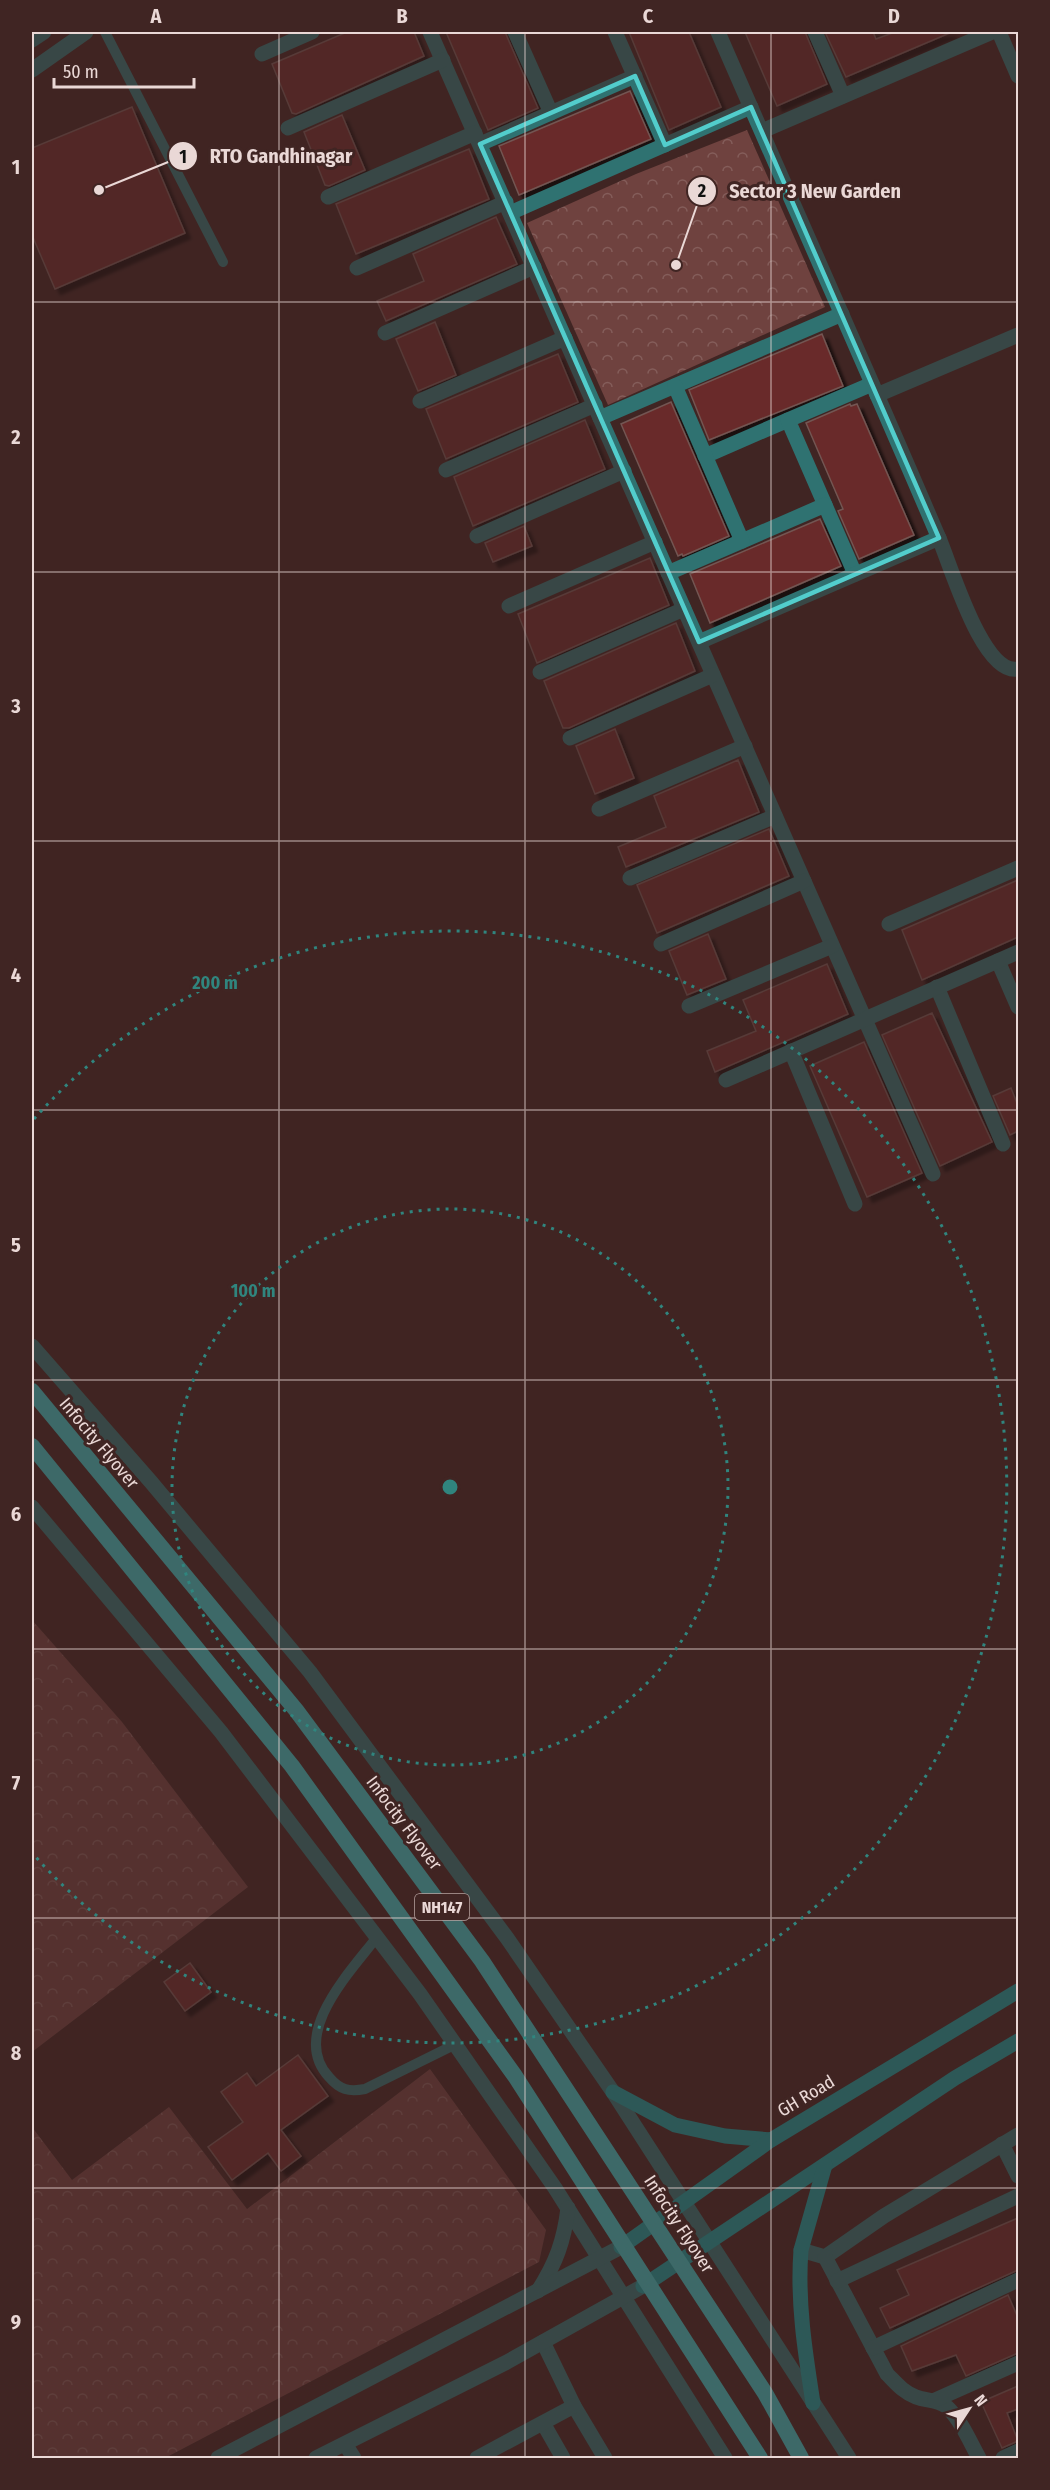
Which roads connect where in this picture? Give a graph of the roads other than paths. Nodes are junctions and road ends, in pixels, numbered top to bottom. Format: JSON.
{"nodes":[{"id":1,"x":44,"y":32,"type":"edge"},
{"id":2,"x":86,"y":32,"type":"edge"},
{"id":3,"x":105,"y":32,"type":"edge"},
{"id":4,"x":312,"y":32,"type":"edge"},
{"id":5,"x":430,"y":32,"type":"edge"},
{"id":6,"x":515,"y":32,"type":"edge"},
{"id":7,"x":615,"y":32,"type":"edge"},
{"id":8,"x":718,"y":32,"type":"edge"},
{"id":9,"x":815,"y":32,"type":"edge"},
{"id":10,"x":992,"y":32,"type":"edge"},
{"id":11,"x":999,"y":32,"type":"edge"},
{"id":12,"x":32,"y":40,"type":"edge"},
{"id":13,"x":262,"y":54,"type":"dead end"},
{"id":14,"x":443,"y":60,"type":"junction"},
{"id":15,"x":32,"y":70,"type":"edge"},
{"id":16,"x":1017,"y":70,"type":"edge"},
{"id":17,"x":635,"y":76,"type":"junction"},
{"id":18,"x":843,"y":96,"type":"junction"},
{"id":19,"x":751,"y":107,"type":"junction"},
{"id":20,"x":551,"y":113,"type":"junction"},
{"id":21,"x":288,"y":128,"type":"dead end"},
{"id":22,"x":762,"y":131,"type":"junction"},
{"id":23,"x":477,"y":138,"type":"junction"},
{"id":24,"x":665,"y":145,"type":"junction"},
{"id":25,"x":328,"y":197,"type":"dead end"},
{"id":26,"x":508,"y":207,"type":"junction"},
{"id":27,"x":223,"y":262,"type":"dead end"},
{"id":28,"x":534,"y":267,"type":"junction"},
{"id":29,"x":357,"y":268,"type":"dead end"},
{"id":30,"x":842,"y":314,"type":"junction"},
{"id":31,"x":385,"y":333,"type":"dead end"},
{"id":32,"x":1018,"y":335,"type":"edge"},
{"id":33,"x":565,"y":338,"type":"junction"},
{"id":34,"x":675,"y":386,"type":"junction"},
{"id":35,"x":874,"y":389,"type":"junction"},
{"id":36,"x":420,"y":401,"type":"dead end"},
{"id":37,"x":598,"y":412,"type":"junction"},
{"id":38,"x":788,"y":420,"type":"junction"},
{"id":39,"x":705,"y":456,"type":"junction"},
{"id":40,"x":446,"y":470,"type":"dead end"},
{"id":41,"x":624,"y":471,"type":"junction"},
{"id":42,"x":825,"y":505,"type":"junction"},
{"id":43,"x":477,"y":536,"type":"dead end"},
{"id":44,"x":939,"y":538,"type":"junction"},
{"id":45,"x":742,"y":541,"type":"junction"},
{"id":46,"x":655,"y":542,"type":"junction"},
{"id":47,"x":668,"y":573,"type":"junction"},
{"id":48,"x":855,"y":574,"type":"junction"},
{"id":49,"x":509,"y":606,"type":"dead end"},
{"id":50,"x":684,"y":609,"type":"junction"},
{"id":51,"x":699,"y":642,"type":"junction"},
{"id":52,"x":540,"y":672,"type":"dead end"},
{"id":53,"x":1017,"y":673,"type":"edge"},
{"id":54,"x":713,"y":675,"type":"junction"},
{"id":55,"x":570,"y":738,"type":"dead end"},
{"id":56,"x":745,"y":746,"type":"junction"},
{"id":57,"x":599,"y":808,"type":"dead end"},
{"id":58,"x":775,"y":816,"type":"junction"},
{"id":59,"x":1018,"y":868,"type":"edge"},
{"id":60,"x":630,"y":878,"type":"dead end"},
{"id":61,"x":804,"y":881,"type":"junction"},
{"id":62,"x":890,"y":924,"type":"dead end"},
{"id":63,"x":661,"y":944,"type":"dead end"},
{"id":64,"x":832,"y":946,"type":"junction"},
{"id":65,"x":1018,"y":952,"type":"edge"},
{"id":66,"x":998,"y":961,"type":"junction"},
{"id":67,"x":937,"y":987,"type":"junction"},
{"id":68,"x":689,"y":1006,"type":"dead end"},
{"id":69,"x":1018,"y":1007,"type":"edge"},
{"id":70,"x":865,"y":1019,"type":"junction"},
{"id":71,"x":791,"y":1051,"type":"junction"},
{"id":72,"x":726,"y":1080,"type":"dead end"},
{"id":73,"x":1003,"y":1144,"type":"dead end"},
{"id":74,"x":933,"y":1174,"type":"dead end"},
{"id":75,"x":855,"y":1204,"type":"dead end"},
{"id":76,"x":32,"y":1346,"type":"edge"},
{"id":77,"x":32,"y":1391,"type":"edge"},
{"id":78,"x":32,"y":1446,"type":"edge"},
{"id":79,"x":32,"y":1508,"type":"edge"},
{"id":80,"x":377,"y":1937,"type":"junction"},
{"id":81,"x":1018,"y":1991,"type":"edge"},
{"id":82,"x":1018,"y":2041,"type":"edge"},
{"id":83,"x":456,"y":2044,"type":"junction"},
{"id":84,"x":613,"y":2092,"type":"junction"},
{"id":85,"x":1018,"y":2135,"type":"edge"},
{"id":86,"x":771,"y":2140,"type":"junction"},
{"id":87,"x":1002,"y":2144,"type":"junction"},
{"id":88,"x":825,"y":2165,"type":"junction"},
{"id":89,"x":1018,"y":2176,"type":"edge"},
{"id":90,"x":1018,"y":2196,"type":"edge"},
{"id":91,"x":684,"y":2202,"type":"junction"},
{"id":92,"x":568,"y":2208,"type":"junction"},
{"id":93,"x":708,"y":2242,"type":"junction"},
{"id":94,"x":621,"y":2247,"type":"joint"},
{"id":95,"x":801,"y":2250,"type":"junction"},
{"id":96,"x":825,"y":2258,"type":"junction"},
{"id":97,"x":600,"y":2260,"type":"junction"},
{"id":98,"x":1018,"y":2280,"type":"edge"},
{"id":99,"x":837,"y":2281,"type":"junction"},
{"id":100,"x":643,"y":2286,"type":"joint"},
{"id":101,"x":536,"y":2293,"type":"junction"},
{"id":102,"x":624,"y":2298,"type":"junction"},
{"id":103,"x":543,"y":2342,"type":"junction"},
{"id":104,"x":873,"y":2348,"type":"junction"},
{"id":105,"x":1018,"y":2363,"type":"edge"},
{"id":106,"x":935,"y":2400,"type":"junction"},
{"id":107,"x":813,"y":2403,"type":"junction"},
{"id":108,"x":574,"y":2406,"type":"junction"},
{"id":109,"x":543,"y":2422,"type":"junction"},
{"id":110,"x":345,"y":2444,"type":"junction"},
{"id":111,"x":1018,"y":2451,"type":"edge"},
{"id":112,"x":218,"y":2458,"type":"edge"},
{"id":113,"x":316,"y":2458,"type":"edge"},
{"id":114,"x":354,"y":2458,"type":"edge"},
{"id":115,"x":477,"y":2458,"type":"edge"},
{"id":116,"x":563,"y":2458,"type":"edge"},
{"id":117,"x":605,"y":2458,"type":"edge"},
{"id":118,"x":725,"y":2458,"type":"edge"},
{"id":119,"x":760,"y":2458,"type":"edge"},
{"id":120,"x":801,"y":2458,"type":"edge"},
{"id":121,"x":849,"y":2458,"type":"edge"},
{"id":122,"x":979,"y":2458,"type":"edge"},
{"id":123,"x":1003,"y":2458,"type":"edge"}],
"edges":[{"from":1,"to":12,"type":"street"},
{"from":2,"to":15,"type":"street"},
{"from":3,"to":27,"type":"lane"},
{"from":4,"to":13,"type":"street"},
{"from":5,"to":14,"type":"street"},
{"from":6,"to":20,"type":"street"},
{"from":7,"to":17,"type":"street"},
{"from":8,"to":19,"type":"street"},
{"from":9,"to":18,"type":"street"},
{"from":10,"to":18,"type":"street"},
{"from":11,"to":16,"type":"street"},
{"from":14,"to":21,"type":"street"},
{"from":14,"to":23,"type":"street"},
{"from":17,"to":20,"type":"street"},
{"from":17,"to":24,"type":"street"},
{"from":18,"to":22,"type":"street"},
{"from":19,"to":22,"type":"street"},
{"from":19,"to":24,"type":"street"},
{"from":20,"to":23,"type":"street"},
{"from":22,"to":30,"type":"street"},
{"from":23,"to":25,"type":"street"},
{"from":23,"to":26,"type":"street"},
{"from":24,"to":26,"type":"street"},
{"from":26,"to":28,"type":"street"},
{"from":26,"to":29,"type":"street"},
{"from":28,"to":31,"type":"street"},
{"from":28,"to":33,"type":"street"},
{"from":30,"to":34,"type":"street"},
{"from":30,"to":35,"type":"street"},
{"from":32,"to":35,"type":"street"},
{"from":33,"to":36,"type":"street"},
{"from":33,"to":37,"type":"street"},
{"from":34,"to":37,"type":"street"},
{"from":34,"to":39,"type":"street"},
{"from":35,"to":38,"type":"street"},
{"from":35,"to":44,"type":"street"},
{"from":37,"to":40,"type":"street"},
{"from":37,"to":41,"type":"street"},
{"from":38,"to":39,"type":"street"},
{"from":38,"to":42,"type":"street"},
{"from":39,"to":45,"type":"street"},
{"from":41,"to":43,"type":"street"},
{"from":41,"to":46,"type":"street"},
{"from":42,"to":45,"type":"street"},
{"from":42,"to":48,"type":"street"},
{"from":44,"to":48,"type":"street"},
{"from":44,"to":53,"type":"street"},
{"from":45,"to":47,"type":"street"},
{"from":46,"to":47,"type":"street"},
{"from":46,"to":49,"type":"street"},
{"from":47,"to":50,"type":"street"},
{"from":48,"to":51,"type":"street"},
{"from":50,"to":51,"type":"street"},
{"from":50,"to":52,"type":"street"},
{"from":51,"to":54,"type":"street"},
{"from":54,"to":55,"type":"street"},
{"from":54,"to":56,"type":"street"},
{"from":56,"to":57,"type":"street"},
{"from":56,"to":58,"type":"street"},
{"from":58,"to":60,"type":"street"},
{"from":58,"to":61,"type":"street"},
{"from":59,"to":62,"type":"street"},
{"from":61,"to":63,"type":"street"},
{"from":61,"to":64,"type":"street"},
{"from":64,"to":68,"type":"street"},
{"from":64,"to":70,"type":"street"},
{"from":65,"to":66,"type":"street"},
{"from":66,"to":67,"type":"street"},
{"from":66,"to":69,"type":"street"},
{"from":67,"to":70,"type":"street"},
{"from":67,"to":73,"type":"street"},
{"from":70,"to":71,"type":"street"},
{"from":70,"to":74,"type":"street"},
{"from":71,"to":72,"type":"street"},
{"from":71,"to":75,"type":"street"},
{"from":76,"to":84,"type":"street"},
{"from":77,"to":120,"type":"highway","name":"Infocity Flyover","number":"NH147","bridge":true},
{"from":78,"to":119,"type":"highway","number":"NH147","bridge":true},
{"from":79,"to":80,"type":"street"},
{"from":80,"to":83,"type":"street"},
{"from":80,"to":83,"type":"lane"},
{"from":81,"to":86,"type":"main road","name":"GH Road"},
{"from":82,"to":88,"type":"main road"},
{"from":83,"to":92,"type":"street"},
{"from":84,"to":86,"type":"main road"},
{"from":84,"to":91,"type":"street"},
{"from":85,"to":87,"type":"street"},
{"from":86,"to":91,"type":"main road","name":"GH Road"},
{"from":87,"to":89,"type":"street"},
{"from":87,"to":96,"type":"street"},
{"from":88,"to":93,"type":"main road"},
{"from":88,"to":95,"type":"main road"},
{"from":90,"to":99,"type":"street"},
{"from":91,"to":93,"type":"street"},
{"from":91,"to":94,"type":"main road","name":"GH Road"},
{"from":92,"to":97,"type":"street"},
{"from":92,"to":101,"type":"street"},
{"from":93,"to":100,"type":"main road"},
{"from":93,"to":107,"type":"street"},
{"from":94,"to":97,"type":"street"},
{"from":95,"to":96,"type":"street"},
{"from":95,"to":107,"type":"main road"},
{"from":96,"to":99,"type":"street"},
{"from":97,"to":101,"type":"street"},
{"from":97,"to":102,"type":"street"},
{"from":98,"to":104,"type":"street"},
{"from":99,"to":104,"type":"street"},
{"from":100,"to":102,"type":"street"},
{"from":101,"to":112,"type":"street"},
{"from":102,"to":103,"type":"street"},
{"from":102,"to":118,"type":"street"},
{"from":103,"to":108,"type":"street"},
{"from":103,"to":110,"type":"street"},
{"from":104,"to":106,"type":"street"},
{"from":105,"to":106,"type":"street"},
{"from":106,"to":122,"type":"street"},
{"from":107,"to":121,"type":"street"},
{"from":108,"to":109,"type":"street"},
{"from":108,"to":117,"type":"street"},
{"from":109,"to":115,"type":"street"},
{"from":109,"to":116,"type":"street"},
{"from":110,"to":113,"type":"street"},
{"from":110,"to":114,"type":"street"},
{"from":111,"to":123,"type":"street"}]}
